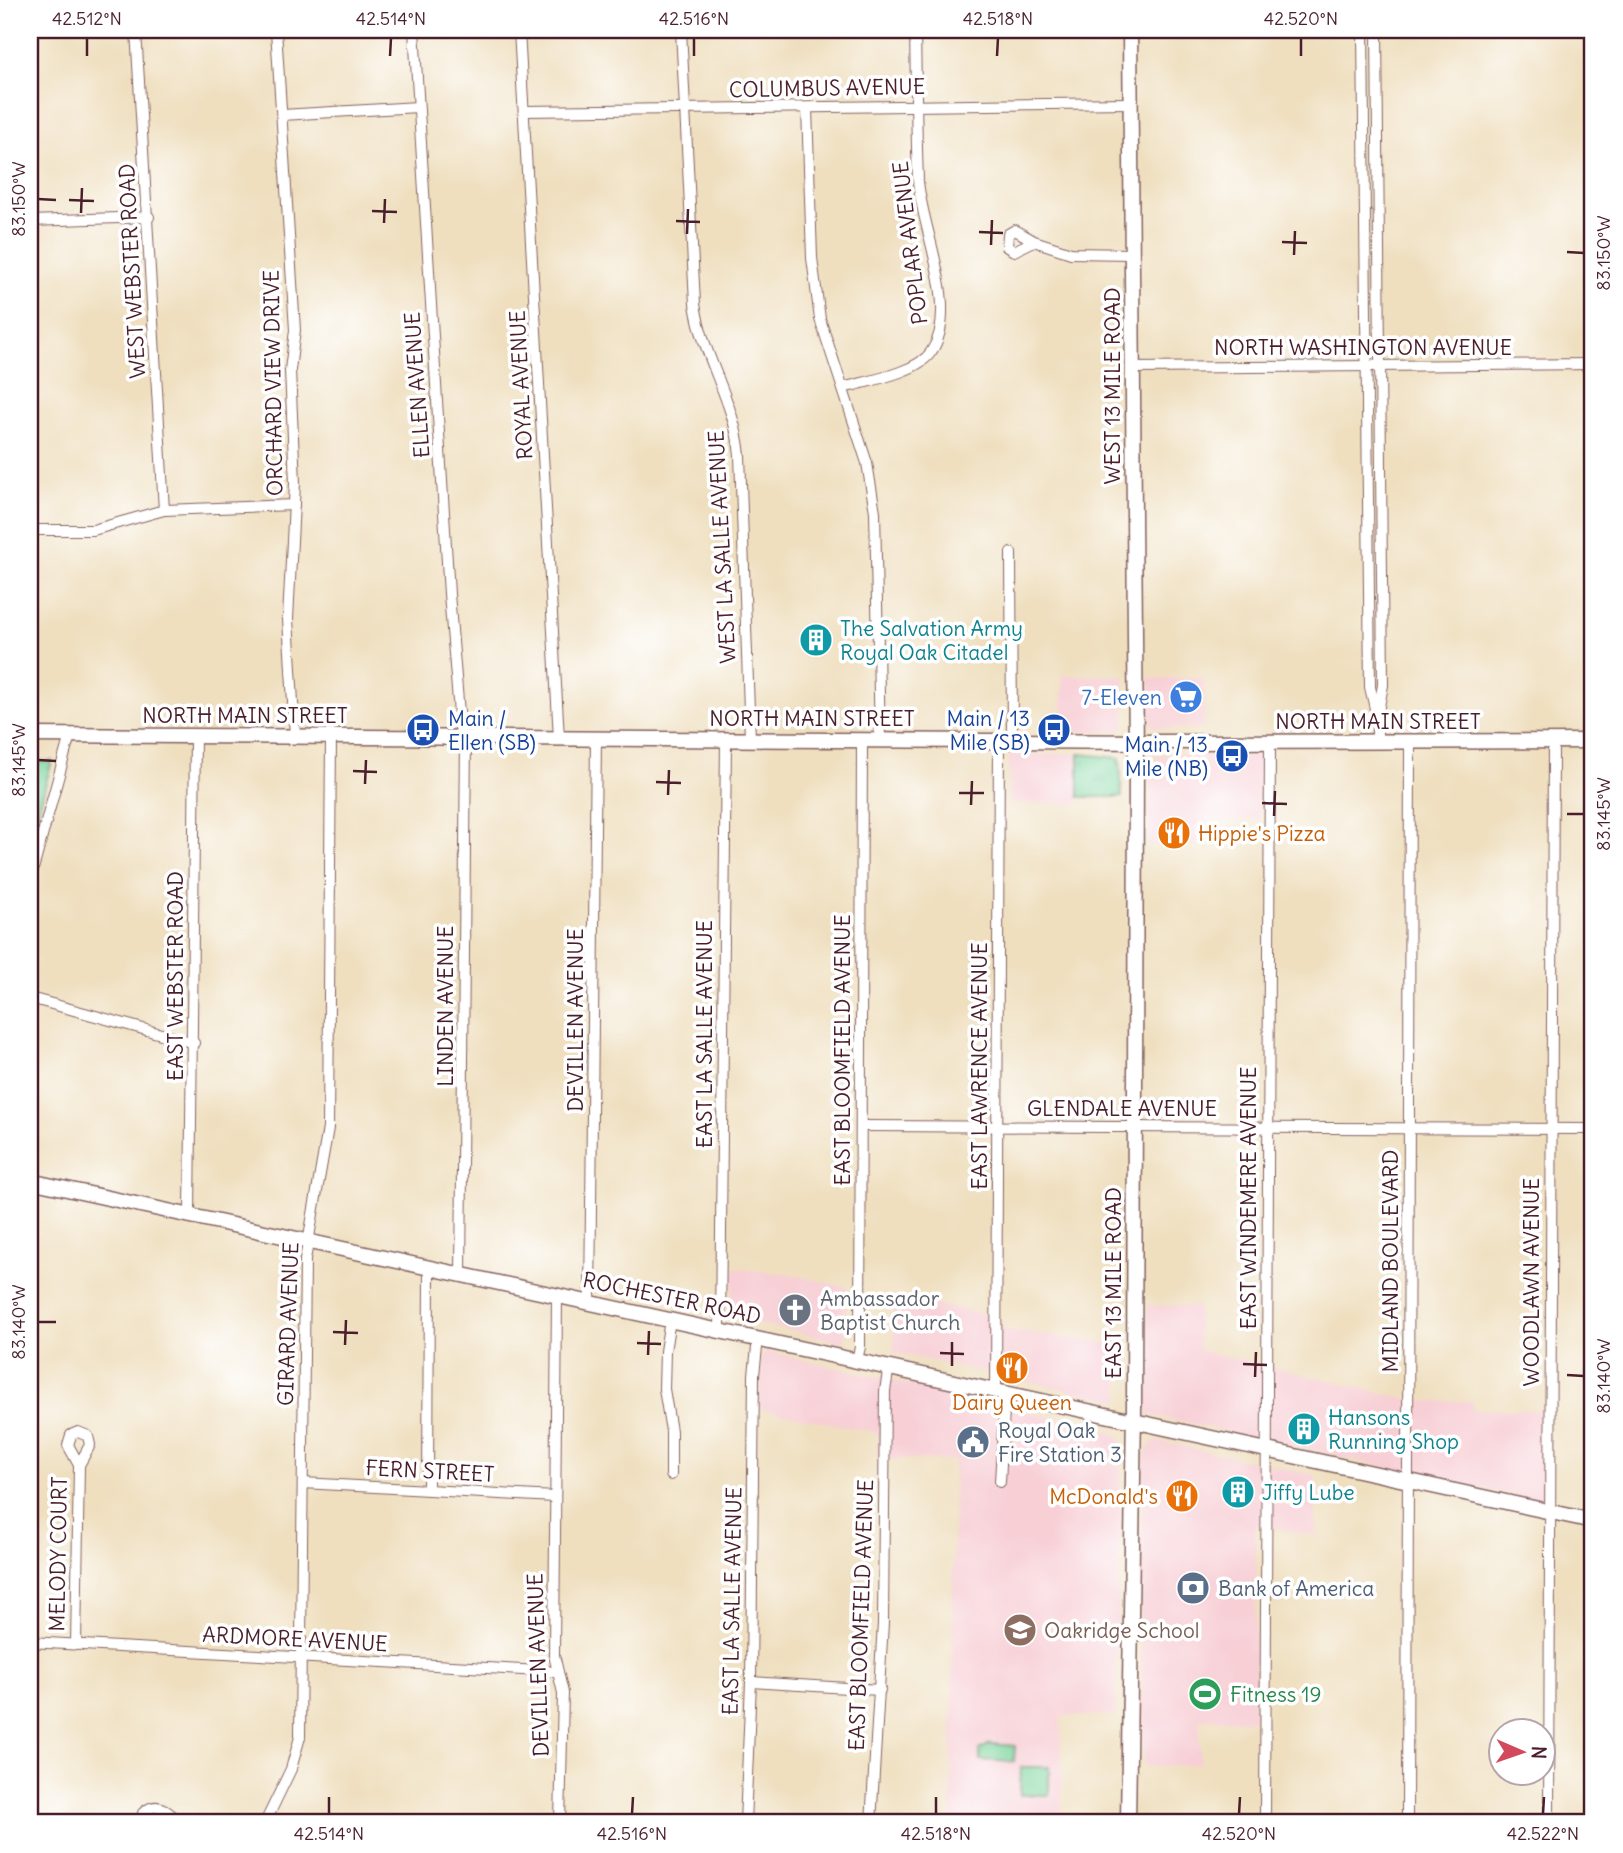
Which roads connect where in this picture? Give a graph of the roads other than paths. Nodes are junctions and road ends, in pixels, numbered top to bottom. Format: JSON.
{"nodes":[{"id":1,"x":136,"y":30,"type":"edge"},
{"id":2,"x":276,"y":30,"type":"edge"},
{"id":3,"x":414,"y":30,"type":"edge"},
{"id":4,"x":519,"y":30,"type":"edge"},
{"id":5,"x":681,"y":30,"type":"edge"},
{"id":6,"x":915,"y":30,"type":"edge"},
{"id":7,"x":1130,"y":30,"type":"edge"},
{"id":8,"x":1363,"y":30,"type":"edge"},
{"id":9,"x":1377,"y":30,"type":"edge"},
{"id":10,"x":1130,"y":103,"type":"junction"},
{"id":11,"x":918,"y":106,"type":"junction"},
{"id":12,"x":418,"y":107,"type":"junction"},
{"id":13,"x":685,"y":108,"type":"junction"},
{"id":14,"x":807,"y":108,"type":"junction"},
{"id":15,"x":525,"y":111,"type":"junction"},
{"id":16,"x":282,"y":115,"type":"junction"},
{"id":17,"x":1377,"y":181,"type":"junction"},
{"id":18,"x":1362,"y":182,"type":"junction"},
{"id":19,"x":149,"y":217,"type":"junction"},
{"id":20,"x":30,"y":221,"type":"edge"},
{"id":21,"x":1034,"y":241,"type":"dead end"},
{"id":22,"x":1132,"y":254,"type":"junction"},
{"id":23,"x":1593,"y":364,"type":"edge"},
{"id":24,"x":1367,"y":366,"type":"junction"},
{"id":25,"x":1380,"y":366,"type":"junction"},
{"id":26,"x":1133,"y":368,"type":"junction"},
{"id":27,"x":843,"y":388,"type":"junction"},
{"id":28,"x":295,"y":505,"type":"junction"},
{"id":29,"x":164,"y":510,"type":"junction"},
{"id":30,"x":30,"y":530,"type":"edge"},
{"id":31,"x":1381,"y":536,"type":"junction"},
{"id":32,"x":1367,"y":537,"type":"junction"},
{"id":33,"x":1011,"y":553,"type":"dead end"},
{"id":34,"x":1377,"y":717,"type":"junction"},
{"id":35,"x":30,"y":735,"type":"edge"},
{"id":36,"x":70,"y":735,"type":"junction"},
{"id":37,"x":195,"y":736,"type":"junction"},
{"id":38,"x":295,"y":736,"type":"junction"},
{"id":39,"x":331,"y":736,"type":"junction"},
{"id":40,"x":464,"y":737,"type":"junction"},
{"id":41,"x":559,"y":738,"type":"junction"},
{"id":42,"x":596,"y":738,"type":"junction"},
{"id":43,"x":726,"y":738,"type":"junction"},
{"id":44,"x":750,"y":739,"type":"junction"},
{"id":45,"x":862,"y":740,"type":"junction"},
{"id":46,"x":880,"y":740,"type":"junction"},
{"id":47,"x":1005,"y":740,"type":"junction"},
{"id":48,"x":1410,"y":741,"type":"junction"},
{"id":49,"x":1553,"y":741,"type":"junction"},
{"id":50,"x":1593,"y":741,"type":"edge"},
{"id":51,"x":1136,"y":742,"type":"junction"},
{"id":52,"x":1270,"y":742,"type":"junction"},
{"id":53,"x":1377,"y":742,"type":"junction"},
{"id":54,"x":30,"y":880,"type":"edge"},
{"id":55,"x":30,"y":998,"type":"edge"},
{"id":56,"x":194,"y":1043,"type":"junction"},
{"id":57,"x":861,"y":1126,"type":"junction"},
{"id":58,"x":998,"y":1126,"type":"junction"},
{"id":59,"x":1135,"y":1127,"type":"junction"},
{"id":60,"x":1268,"y":1128,"type":"junction"},
{"id":61,"x":1410,"y":1129,"type":"junction"},
{"id":62,"x":1551,"y":1129,"type":"junction"},
{"id":63,"x":1593,"y":1129,"type":"edge"},
{"id":64,"x":30,"y":1181,"type":"edge"},
{"id":65,"x":190,"y":1216,"type":"junction"},
{"id":66,"x":309,"y":1241,"type":"junction"},
{"id":67,"x":429,"y":1268,"type":"junction"},
{"id":68,"x":461,"y":1275,"type":"junction"},
{"id":69,"x":557,"y":1296,"type":"junction"},
{"id":70,"x":590,"y":1302,"type":"junction"},
{"id":71,"x":670,"y":1320,"type":"junction"},
{"id":72,"x":720,"y":1330,"type":"junction"},
{"id":73,"x":758,"y":1338,"type":"junction"},
{"id":74,"x":857,"y":1360,"type":"junction"},
{"id":75,"x":889,"y":1367,"type":"junction"},
{"id":76,"x":1000,"y":1392,"type":"junction"},
{"id":77,"x":1133,"y":1424,"type":"junction"},
{"id":78,"x":1267,"y":1449,"type":"junction"},
{"id":79,"x":79,"y":1465,"type":"dead end"},
{"id":80,"x":671,"y":1475,"type":"dead end"},
{"id":81,"x":1409,"y":1480,"type":"junction"},
{"id":82,"x":1000,"y":1482,"type":"dead end"},
{"id":83,"x":303,"y":1483,"type":"junction"},
{"id":84,"x":428,"y":1490,"type":"junction"},
{"id":85,"x":555,"y":1497,"type":"junction"},
{"id":86,"x":1550,"y":1511,"type":"junction"},
{"id":87,"x":1593,"y":1521,"type":"edge"},
{"id":88,"x":30,"y":1642,"type":"edge"},
{"id":89,"x":76,"y":1645,"type":"junction"},
{"id":90,"x":302,"y":1658,"type":"junction"},
{"id":91,"x":557,"y":1672,"type":"junction"},
{"id":92,"x":751,"y":1682,"type":"junction"},
{"id":93,"x":880,"y":1690,"type":"junction"},
{"id":94,"x":142,"y":1823,"type":"edge"},
{"id":95,"x":178,"y":1823,"type":"edge"},
{"id":96,"x":196,"y":1823,"type":"edge"},
{"id":97,"x":265,"y":1823,"type":"edge"},
{"id":98,"x":560,"y":1823,"type":"edge"},
{"id":99,"x":745,"y":1823,"type":"edge"},
{"id":100,"x":871,"y":1823,"type":"edge"},
{"id":101,"x":1128,"y":1823,"type":"edge"},
{"id":102,"x":1265,"y":1823,"type":"edge"},
{"id":103,"x":1407,"y":1823,"type":"edge"},
{"id":104,"x":1549,"y":1823,"type":"edge"}],
"edges":[{"from":1,"to":19,"type":"street","name":"WEST WEBSTER ROAD"},
{"from":2,"to":16,"type":"street","name":"ORCHARD VIEW DRIVE"},
{"from":3,"to":12,"type":"street","name":"ELLEN AVENUE"},
{"from":4,"to":15,"type":"street","name":"ROYAL AVENUE"},
{"from":5,"to":13,"type":"street","name":"WEST LA SALLE AVENUE"},
{"from":6,"to":11,"type":"street","name":"POPLAR AVENUE"},
{"from":7,"to":10,"type":"main road","name":"WEST 13 MILE ROAD"},
{"from":8,"to":18,"type":"street"},
{"from":9,"to":17,"type":"street"},
{"from":10,"to":11,"type":"street","name":"COLUMBUS AVENUE"},
{"from":10,"to":22,"type":"main road","name":"WEST 13 MILE ROAD"},
{"from":11,"to":14,"type":"street","name":"COLUMBUS AVENUE"},
{"from":11,"to":27,"type":"street","name":"POPLAR AVENUE"},
{"from":12,"to":16,"type":"street"},
{"from":12,"to":40,"type":"street","name":"ELLEN AVENUE"},
{"from":13,"to":14,"type":"street","name":"COLUMBUS AVENUE"},
{"from":13,"to":15,"type":"street","name":"COLUMBUS AVENUE"},
{"from":13,"to":44,"type":"street","name":"WEST LA SALLE AVENUE"},
{"from":14,"to":27,"type":"street"},
{"from":15,"to":41,"type":"street","name":"ROYAL AVENUE"},
{"from":16,"to":28,"type":"street","name":"ORCHARD VIEW DRIVE"},
{"from":17,"to":18,"type":"street"},
{"from":17,"to":25,"type":"street"},
{"from":18,"to":24,"type":"street"},
{"from":19,"to":20,"type":"street"},
{"from":19,"to":29,"type":"street","name":"WEST WEBSTER ROAD"},
{"from":21,"to":22,"type":"street"},
{"from":22,"to":26,"type":"main road","name":"WEST 13 MILE ROAD"},
{"from":23,"to":25,"type":"street","name":"NORTH WASHINGTON AVENUE"},
{"from":24,"to":25,"type":"street","name":"NORTH WASHINGTON AVENUE"},
{"from":24,"to":26,"type":"street","name":"NORTH WASHINGTON AVENUE"},
{"from":24,"to":32,"type":"street"},
{"from":25,"to":31,"type":"street"},
{"from":26,"to":51,"type":"main road","name":"WEST 13 MILE ROAD"},
{"from":27,"to":46,"type":"street"},
{"from":28,"to":29,"type":"street"},
{"from":28,"to":38,"type":"street","name":"ORCHARD VIEW DRIVE"},
{"from":29,"to":30,"type":"street"},
{"from":31,"to":32,"type":"street"},
{"from":31,"to":34,"type":"street"},
{"from":32,"to":34,"type":"street"},
{"from":33,"to":47,"type":"street","name":"EAST LAWRENCE AVENUE"},
{"from":34,"to":53,"type":"street"},
{"from":35,"to":36,"type":"main road","name":"NORTH MAIN STREET"},
{"from":36,"to":37,"type":"main road","name":"NORTH MAIN STREET"},
{"from":36,"to":54,"type":"street"},
{"from":37,"to":38,"type":"main road","name":"NORTH MAIN STREET"},
{"from":37,"to":56,"type":"street","name":"EAST WEBSTER ROAD"},
{"from":38,"to":39,"type":"main road","name":"NORTH MAIN STREET"},
{"from":39,"to":40,"type":"main road","name":"NORTH MAIN STREET"},
{"from":39,"to":66,"type":"street","name":"GIRARD AVENUE"},
{"from":40,"to":41,"type":"main road","name":"NORTH MAIN STREET"},
{"from":40,"to":68,"type":"street","name":"LINDEN AVENUE"},
{"from":41,"to":42,"type":"main road","name":"NORTH MAIN STREET"},
{"from":42,"to":43,"type":"main road","name":"NORTH MAIN STREET"},
{"from":42,"to":70,"type":"street","name":"DEVILLEN AVENUE"},
{"from":43,"to":44,"type":"main road","name":"NORTH MAIN STREET"},
{"from":43,"to":72,"type":"street","name":"EAST LA SALLE AVENUE"},
{"from":44,"to":45,"type":"main road","name":"NORTH MAIN STREET"},
{"from":45,"to":46,"type":"main road","name":"NORTH MAIN STREET"},
{"from":45,"to":57,"type":"street","name":"EAST BLOOMFIELD AVENUE"},
{"from":46,"to":47,"type":"main road","name":"NORTH MAIN STREET"},
{"from":47,"to":51,"type":"main road","name":"NORTH MAIN STREET"},
{"from":47,"to":58,"type":"street","name":"EAST LAWRENCE AVENUE"},
{"from":48,"to":49,"type":"main road","name":"NORTH MAIN STREET"},
{"from":48,"to":53,"type":"main road","name":"NORTH MAIN STREET"},
{"from":48,"to":61,"type":"street","name":"MIDLAND BOULEVARD"},
{"from":49,"to":50,"type":"main road","name":"NORTH MAIN STREET"},
{"from":49,"to":62,"type":"street","name":"WOODLAWN AVENUE"},
{"from":51,"to":52,"type":"main road","name":"NORTH MAIN STREET"},
{"from":51,"to":59,"type":"main road","name":"EAST 13 MILE ROAD"},
{"from":52,"to":53,"type":"main road","name":"NORTH MAIN STREET"},
{"from":52,"to":60,"type":"street","name":"EAST WINDEMERE AVENUE"},
{"from":55,"to":56,"type":"street"},
{"from":56,"to":65,"type":"street","name":"EAST WEBSTER ROAD"},
{"from":57,"to":58,"type":"street","name":"GLENDALE AVENUE"},
{"from":57,"to":74,"type":"street","name":"EAST BLOOMFIELD AVENUE"},
{"from":58,"to":59,"type":"street","name":"GLENDALE AVENUE"},
{"from":58,"to":76,"type":"street","name":"EAST LAWRENCE AVENUE"},
{"from":59,"to":60,"type":"street","name":"GLENDALE AVENUE"},
{"from":59,"to":77,"type":"main road","name":"EAST 13 MILE ROAD"},
{"from":60,"to":61,"type":"street","name":"GLENDALE AVENUE"},
{"from":60,"to":78,"type":"street","name":"EAST WINDEMERE AVENUE"},
{"from":61,"to":62,"type":"street","name":"GLENDALE AVENUE"},
{"from":61,"to":81,"type":"street","name":"MIDLAND BOULEVARD"},
{"from":62,"to":63,"type":"street","name":"GLENDALE AVENUE"},
{"from":62,"to":86,"type":"street","name":"WOODLAWN AVENUE"},
{"from":64,"to":65,"type":"main road","name":"ROCHESTER ROAD"},
{"from":65,"to":66,"type":"main road","name":"ROCHESTER ROAD"},
{"from":66,"to":67,"type":"main road","name":"ROCHESTER ROAD"},
{"from":66,"to":83,"type":"street","name":"GIRARD AVENUE"},
{"from":67,"to":68,"type":"main road","name":"ROCHESTER ROAD"},
{"from":67,"to":84,"type":"street"},
{"from":68,"to":69,"type":"main road","name":"ROCHESTER ROAD"},
{"from":69,"to":70,"type":"main road","name":"ROCHESTER ROAD"},
{"from":69,"to":85,"type":"street","name":"DEVILLEN AVENUE"},
{"from":70,"to":71,"type":"main road","name":"ROCHESTER ROAD"},
{"from":71,"to":72,"type":"main road","name":"ROCHESTER ROAD"},
{"from":71,"to":80,"type":"street"},
{"from":72,"to":73,"type":"main road","name":"ROCHESTER ROAD"},
{"from":73,"to":74,"type":"main road","name":"ROCHESTER ROAD"},
{"from":73,"to":92,"type":"street","name":"EAST LA SALLE AVENUE"},
{"from":74,"to":75,"type":"main road","name":"ROCHESTER ROAD"},
{"from":75,"to":76,"type":"main road","name":"ROCHESTER ROAD"},
{"from":75,"to":93,"type":"street","name":"EAST BLOOMFIELD AVENUE"},
{"from":76,"to":77,"type":"main road","name":"ROCHESTER ROAD"},
{"from":76,"to":82,"type":"street","name":"EAST LAWRENCE AVENUE"},
{"from":77,"to":78,"type":"main road","name":"ROCHESTER ROAD"},
{"from":77,"to":101,"type":"main road","name":"EAST 13 MILE ROAD"},
{"from":78,"to":81,"type":"main road","name":"ROCHESTER ROAD"},
{"from":78,"to":102,"type":"street","name":"EAST WINDEMERE AVENUE"},
{"from":79,"to":89,"type":"street","name":"MELODY COURT"},
{"from":81,"to":86,"type":"main road","name":"ROCHESTER ROAD"},
{"from":81,"to":103,"type":"street","name":"MIDLAND BOULEVARD"},
{"from":83,"to":84,"type":"street","name":"FERN STREET"},
{"from":83,"to":90,"type":"street","name":"GIRARD AVENUE"},
{"from":84,"to":85,"type":"street","name":"FERN STREET"},
{"from":85,"to":91,"type":"street","name":"DEVILLEN AVENUE"},
{"from":86,"to":87,"type":"main road","name":"ROCHESTER ROAD"},
{"from":86,"to":104,"type":"street","name":"WOODLAWN AVENUE"},
{"from":88,"to":89,"type":"street","name":"ARDMORE AVENUE"},
{"from":89,"to":90,"type":"street","name":"ARDMORE AVENUE"},
{"from":90,"to":91,"type":"street","name":"ARDMORE AVENUE"},
{"from":90,"to":97,"type":"street","name":"GIRARD AVENUE"},
{"from":91,"to":98,"type":"street","name":"DEVILLEN AVENUE"},
{"from":92,"to":93,"type":"street"},
{"from":92,"to":99,"type":"street","name":"EAST LA SALLE AVENUE"},
{"from":93,"to":100,"type":"street","name":"EAST BLOOMFIELD AVENUE"},
{"from":94,"to":95,"type":"street"},
{"from":95,"to":96,"type":"street"}]}
